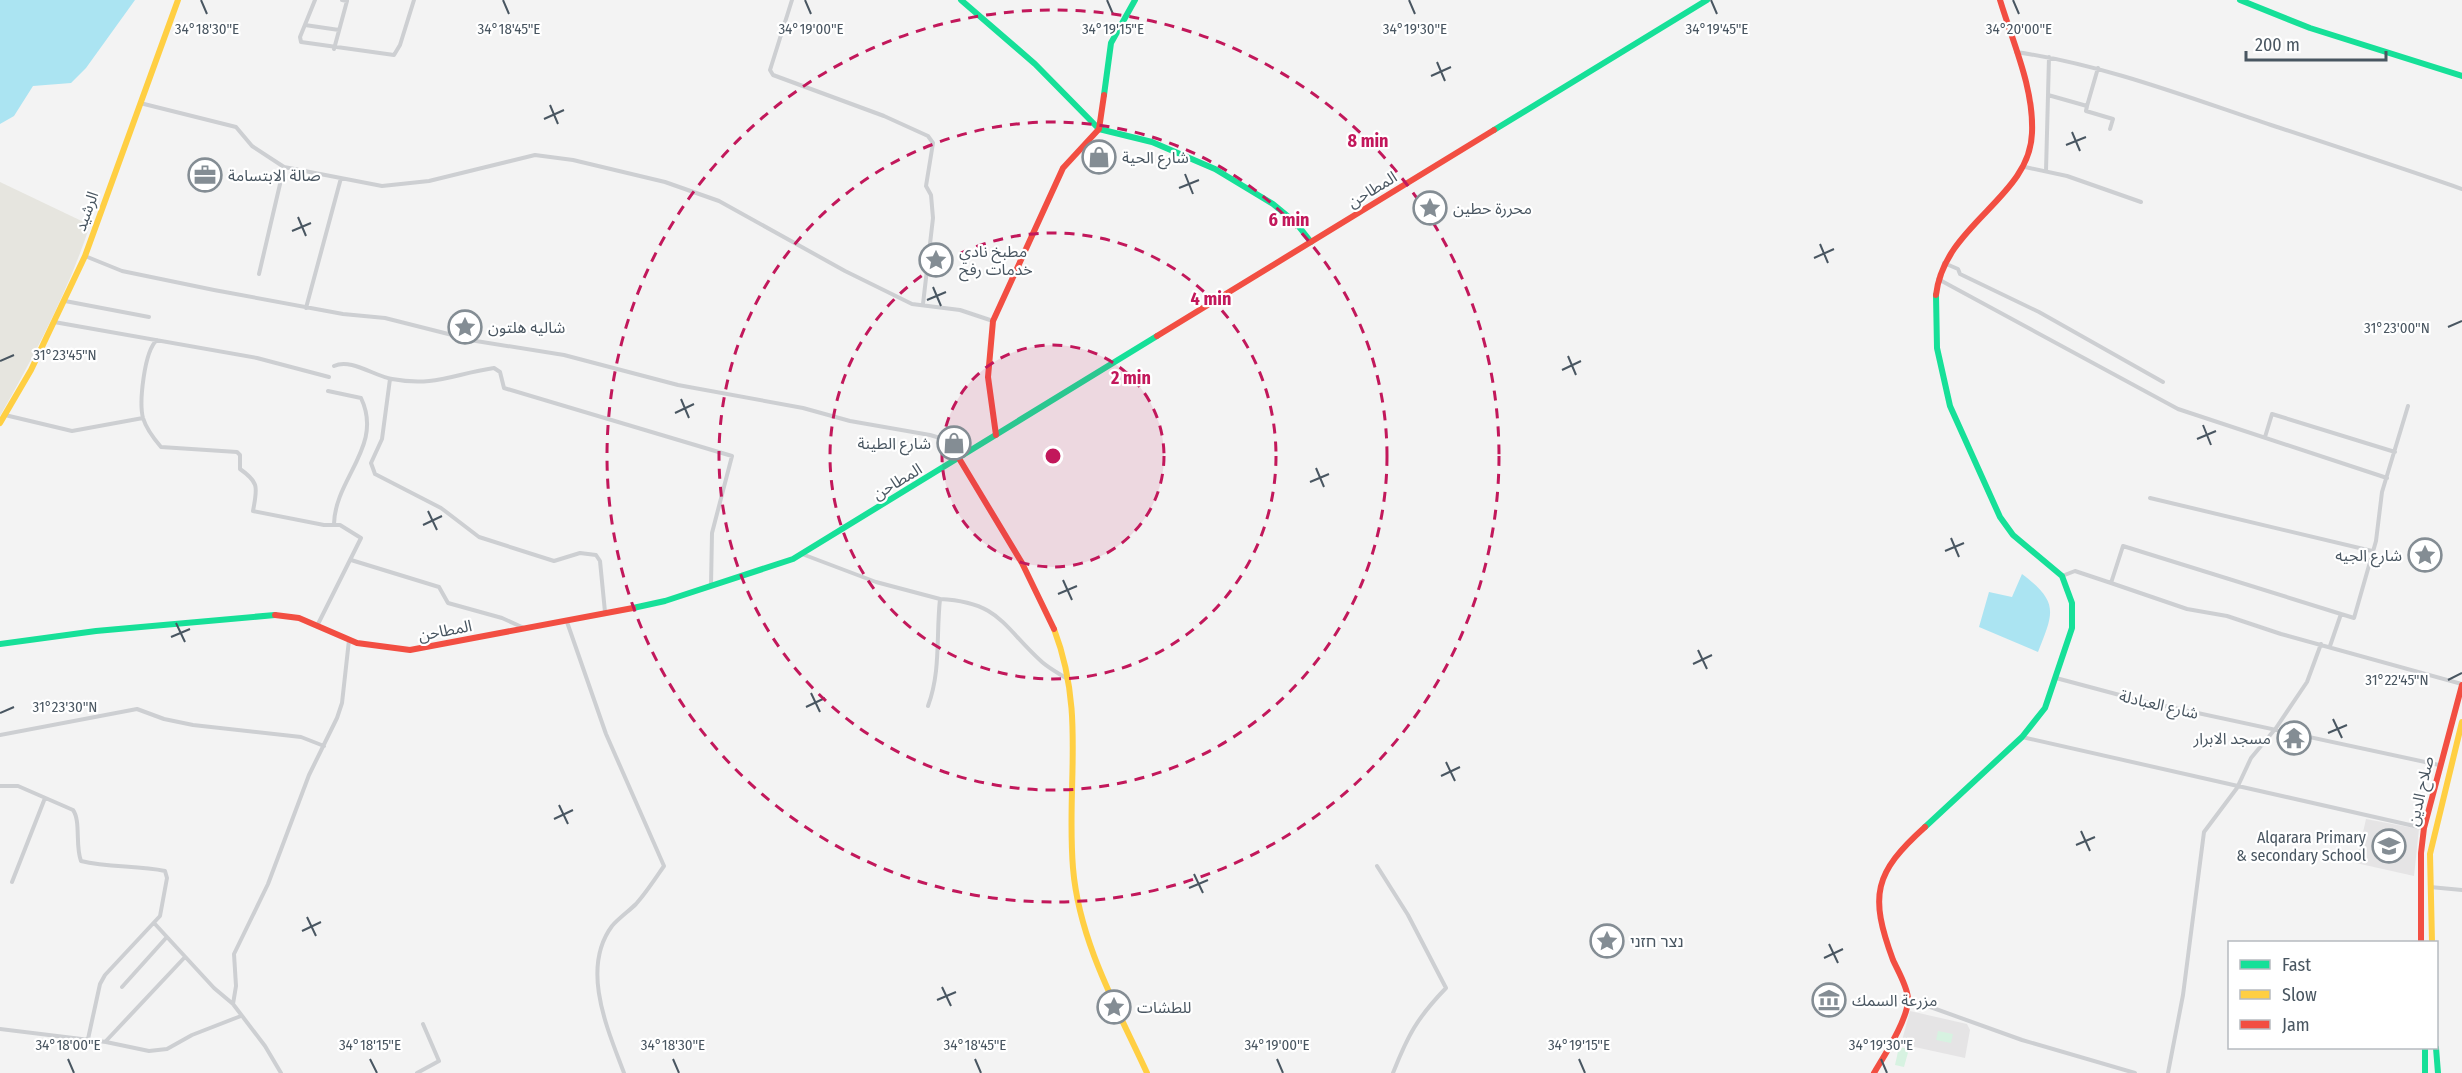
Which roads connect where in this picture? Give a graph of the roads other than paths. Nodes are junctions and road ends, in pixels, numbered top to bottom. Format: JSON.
{"nodes":[{"id":1,"x":178,"y":0,"type":"edge"},
{"id":2,"x":315,"y":0,"type":"edge"},
{"id":3,"x":342,"y":0,"type":"edge"},
{"id":4,"x":414,"y":0,"type":"edge"},
{"id":5,"x":792,"y":0,"type":"edge"},
{"id":6,"x":960,"y":0,"type":"edge"},
{"id":7,"x":1135,"y":0,"type":"edge"},
{"id":8,"x":1707,"y":0,"type":"edge"},
{"id":9,"x":2000,"y":0,"type":"edge"},
{"id":10,"x":2240,"y":0,"type":"edge"},
{"id":11,"x":305,"y":25,"type":"junction"},
{"id":12,"x":339,"y":30,"type":"junction"},
{"id":13,"x":334,"y":49,"type":"junction"},
{"id":14,"x":2016,"y":52,"type":"junction"},
{"id":15,"x":2049,"y":57,"type":"junction"},
{"id":16,"x":2098,"y":68,"type":"junction"},
{"id":17,"x":2462,"y":76,"type":"edge"},
{"id":18,"x":2048,"y":95,"type":"junction"},
{"id":19,"x":140,"y":103,"type":"junction"},
{"id":20,"x":2087,"y":106,"type":"junction"},
{"id":21,"x":1100,"y":129,"type":"junction"},
{"id":22,"x":2110,"y":129,"type":"dead end"},
{"id":23,"x":285,"y":166,"type":"junction"},
{"id":24,"x":2025,"y":167,"type":"junction"},
{"id":25,"x":2046,"y":171,"type":"junction"},
{"id":26,"x":341,"y":178,"type":"junction"},
{"id":27,"x":2462,"y":189,"type":"edge"},
{"id":28,"x":2141,"y":202,"type":"dead end"},
{"id":29,"x":1311,"y":242,"type":"junction"},
{"id":30,"x":85,"y":256,"type":"junction"},
{"id":31,"x":1944,"y":263,"type":"junction"},
{"id":32,"x":260,"y":274,"type":"dead end"},
{"id":33,"x":1938,"y":279,"type":"junction"},
{"id":34,"x":66,"y":301,"type":"junction"},
{"id":35,"x":923,"y":304,"type":"junction"},
{"id":36,"x":306,"y":308,"type":"junction"},
{"id":37,"x":149,"y":317,"type":"dead end"},
{"id":38,"x":993,"y":321,"type":"junction"},
{"id":39,"x":54,"y":322,"type":"junction"},
{"id":40,"x":157,"y":340,"type":"junction"},
{"id":41,"x":334,"y":366,"type":"dead end"},
{"id":42,"x":329,"y":377,"type":"dead end"},
{"id":43,"x":390,"y":379,"type":"junction"},
{"id":44,"x":2163,"y":382,"type":"dead end"},
{"id":45,"x":328,"y":391,"type":"dead end"},
{"id":46,"x":2408,"y":406,"type":"dead end"},
{"id":47,"x":5,"y":415,"type":"junction"},
{"id":48,"x":143,"y":418,"type":"junction"},
{"id":49,"x":0,"y":423,"type":"edge"},
{"id":50,"x":996,"y":435,"type":"junction"},
{"id":51,"x":2265,"y":438,"type":"junction"},
{"id":52,"x":2395,"y":452,"type":"junction"},
{"id":53,"x":962,"y":458,"type":"junction"},
{"id":54,"x":2387,"y":478,"type":"junction"},
{"id":55,"x":2150,"y":498,"type":"dead end"},
{"id":56,"x":334,"y":524,"type":"junction"},
{"id":57,"x":2372,"y":551,"type":"junction"},
{"id":58,"x":802,"y":554,"type":"junction"},
{"id":59,"x":351,"y":560,"type":"junction"},
{"id":60,"x":2062,"y":576,"type":"junction"},
{"id":61,"x":2111,"y":583,"type":"junction"},
{"id":62,"x":711,"y":585,"type":"junction"},
{"id":63,"x":940,"y":599,"type":"junction"},
{"id":64,"x":605,"y":612,"type":"junction"},
{"id":65,"x":2341,"y":614,"type":"junction"},
{"id":66,"x":567,"y":622,"type":"junction"},
{"id":67,"x":318,"y":624,"type":"junction"},
{"id":68,"x":524,"y":628,"type":"junction"},
{"id":69,"x":349,"y":640,"type":"junction"},
{"id":70,"x":0,"y":644,"type":"edge"},
{"id":71,"x":2321,"y":644,"type":"junction"},
{"id":72,"x":2330,"y":646,"type":"junction"},
{"id":73,"x":2056,"y":678,"type":"junction"},
{"id":74,"x":1069,"y":681,"type":"junction"},
{"id":75,"x":2462,"y":685,"type":"edge"},
{"id":76,"x":928,"y":706,"type":"dead end"},
{"id":77,"x":2451,"y":726,"type":"junction"},
{"id":78,"x":2461,"y":726,"type":"edge"},
{"id":79,"x":2276,"y":729,"type":"junction"},
{"id":80,"x":0,"y":735,"type":"edge"},
{"id":81,"x":2022,"y":737,"type":"junction"},
{"id":82,"x":324,"y":746,"type":"junction"},
{"id":83,"x":2444,"y":748,"type":"junction"},
{"id":84,"x":2454,"y":750,"type":"junction"},
{"id":85,"x":2439,"y":765,"type":"junction"},
{"id":86,"x":0,"y":786,"type":"edge"},
{"id":87,"x":2237,"y":788,"type":"junction"},
{"id":88,"x":45,"y":798,"type":"junction"},
{"id":89,"x":2424,"y":828,"type":"junction"},
{"id":90,"x":1377,"y":866,"type":"dead end"},
{"id":91,"x":12,"y":882,"type":"dead end"},
{"id":92,"x":2430,"y":886,"type":"junction"},
{"id":93,"x":2462,"y":890,"type":"edge"},
{"id":94,"x":154,"y":924,"type":"junction"},
{"id":95,"x":166,"y":938,"type":"junction"},
{"id":96,"x":2421,"y":941,"type":"edge"},
{"id":97,"x":2432,"y":941,"type":"edge"},
{"id":98,"x":185,"y":957,"type":"junction"},
{"id":99,"x":122,"y":987,"type":"dead end"},
{"id":100,"x":1908,"y":999,"type":"junction"},
{"id":101,"x":233,"y":1004,"type":"junction"},
{"id":102,"x":242,"y":1016,"type":"junction"},
{"id":103,"x":423,"y":1024,"type":"dead end"},
{"id":104,"x":0,"y":1029,"type":"edge"},
{"id":105,"x":88,"y":1039,"type":"junction"},
{"id":106,"x":106,"y":1042,"type":"junction"},
{"id":107,"x":2425,"y":1049,"type":"edge"},
{"id":108,"x":2436,"y":1049,"type":"edge"},
{"id":109,"x":281,"y":1073,"type":"edge"},
{"id":110,"x":417,"y":1073,"type":"edge"},
{"id":111,"x":624,"y":1073,"type":"edge"},
{"id":112,"x":1147,"y":1073,"type":"edge"},
{"id":113,"x":1393,"y":1073,"type":"edge"},
{"id":114,"x":1874,"y":1073,"type":"edge"},
{"id":115,"x":2135,"y":1073,"type":"edge"},
{"id":116,"x":2168,"y":1073,"type":"edge"},
{"id":117,"x":2425,"y":1073,"type":"edge"},
{"id":118,"x":2438,"y":1073,"type":"edge"}],
"edges":[{"from":1,"to":19,"type":"main road","name":"الرشيد"},
{"from":2,"to":11,"type":"street"},
{"from":3,"to":12,"type":"street"},
{"from":4,"to":13,"type":"street"},
{"from":5,"to":35,"type":"street"},
{"from":6,"to":21,"type":"main road"},
{"from":7,"to":21,"type":"main road"},
{"from":8,"to":29,"type":"main road","name":"المطاحن"},
{"from":9,"to":14,"type":"main road"},
{"from":10,"to":17,"type":"main road"},
{"from":11,"to":12,"type":"street"},
{"from":11,"to":13,"type":"street"},
{"from":12,"to":13,"type":"street"},
{"from":14,"to":15,"type":"street"},
{"from":14,"to":24,"type":"main road"},
{"from":15,"to":16,"type":"street"},
{"from":15,"to":18,"type":"street"},
{"from":16,"to":20,"type":"street"},
{"from":16,"to":27,"type":"street"},
{"from":18,"to":20,"type":"street"},
{"from":18,"to":25,"type":"street"},
{"from":19,"to":23,"type":"street"},
{"from":19,"to":30,"type":"main road","name":"الرشيد"},
{"from":20,"to":22,"type":"street"},
{"from":21,"to":29,"type":"main road"},
{"from":21,"to":38,"type":"main road"},
{"from":23,"to":26,"type":"street"},
{"from":23,"to":32,"type":"street"},
{"from":24,"to":25,"type":"street"},
{"from":24,"to":31,"type":"main road"},
{"from":25,"to":28,"type":"street"},
{"from":26,"to":35,"type":"street"},
{"from":26,"to":36,"type":"street"},
{"from":29,"to":50,"type":"main road","name":"المطاحن"},
{"from":30,"to":34,"type":"main road","name":"الرشيد"},
{"from":30,"to":36,"type":"street"},
{"from":31,"to":33,"type":"main road"},
{"from":31,"to":44,"type":"street"},
{"from":33,"to":51,"type":"street"},
{"from":33,"to":60,"type":"main road"},
{"from":34,"to":37,"type":"street"},
{"from":34,"to":39,"type":"main road","name":"الرشيد"},
{"from":35,"to":38,"type":"street"},
{"from":36,"to":53,"type":"street"},
{"from":38,"to":50,"type":"main road"},
{"from":39,"to":40,"type":"street"},
{"from":39,"to":47,"type":"main road","name":"الرشيد"},
{"from":40,"to":42,"type":"street"},
{"from":40,"to":48,"type":"street"},
{"from":41,"to":43,"type":"street"},
{"from":43,"to":62,"type":"street"},
{"from":43,"to":64,"type":"street"},
{"from":45,"to":56,"type":"street"},
{"from":46,"to":52,"type":"street"},
{"from":47,"to":48,"type":"street"},
{"from":47,"to":49,"type":"main road","name":"الرشيد"},
{"from":48,"to":56,"type":"street"},
{"from":50,"to":53,"type":"main road","name":"المطاحن"},
{"from":51,"to":52,"type":"street"},
{"from":51,"to":54,"type":"street"},
{"from":52,"to":54,"type":"street"},
{"from":53,"to":58,"type":"main road","name":"المطاحن"},
{"from":53,"to":74,"type":"main road"},
{"from":54,"to":57,"type":"street"},
{"from":55,"to":57,"type":"street"},
{"from":56,"to":59,"type":"street"},
{"from":57,"to":65,"type":"street"},
{"from":58,"to":62,"type":"main road","name":"المطاحن"},
{"from":58,"to":63,"type":"street"},
{"from":59,"to":67,"type":"street"},
{"from":59,"to":68,"type":"street"},
{"from":60,"to":61,"type":"street"},
{"from":60,"to":73,"type":"main road"},
{"from":61,"to":65,"type":"street"},
{"from":61,"to":71,"type":"street"},
{"from":62,"to":64,"type":"main road","name":"المطاحن"},
{"from":63,"to":74,"type":"street"},
{"from":63,"to":76,"type":"street"},
{"from":64,"to":66,"type":"main road","name":"المطاحن"},
{"from":65,"to":72,"type":"street"},
{"from":66,"to":68,"type":"main road","name":"المطاحن"},
{"from":66,"to":111,"type":"street"},
{"from":67,"to":69,"type":"main road","name":"المطاحن"},
{"from":67,"to":70,"type":"main road","name":"المطاحن"},
{"from":68,"to":69,"type":"main road","name":"المطاحن"},
{"from":69,"to":82,"type":"street"},
{"from":71,"to":72,"type":"street"},
{"from":71,"to":79,"type":"street"},
{"from":72,"to":75,"type":"street"},
{"from":73,"to":79,"type":"street","name":"شارع العبادلة"},
{"from":73,"to":81,"type":"main road"},
{"from":74,"to":112,"type":"main road"},
{"from":75,"to":77,"type":"main road","name":"صلاح الدين"},
{"from":77,"to":78,"type":"main road"},
{"from":77,"to":83,"type":"main road","name":"صلاح الدين"},
{"from":78,"to":84,"type":"main road","name":"صلاح الدين"},
{"from":79,"to":85,"type":"street","name":"شارع العبادلة"},
{"from":79,"to":87,"type":"street"},
{"from":80,"to":82,"type":"street"},
{"from":81,"to":87,"type":"street"},
{"from":81,"to":100,"type":"main road"},
{"from":82,"to":101,"type":"street"},
{"from":83,"to":84,"type":"main road"},
{"from":83,"to":85,"type":"main road","name":"صلاح الدين"},
{"from":84,"to":92,"type":"main road","name":"صلاح الدين"},
{"from":85,"to":89,"type":"main road","name":"صلاح الدين"},
{"from":86,"to":88,"type":"street"},
{"from":87,"to":89,"type":"street"},
{"from":87,"to":116,"type":"street"},
{"from":88,"to":91,"type":"street"},
{"from":88,"to":94,"type":"street"},
{"from":89,"to":96,"type":"main road","name":"صلاح الدين"},
{"from":90,"to":113,"type":"street"},
{"from":92,"to":93,"type":"street"},
{"from":92,"to":97,"type":"main road","name":"صلاح الدين"},
{"from":94,"to":95,"type":"street"},
{"from":94,"to":105,"type":"street"},
{"from":95,"to":98,"type":"street"},
{"from":95,"to":99,"type":"street"},
{"from":98,"to":101,"type":"street"},
{"from":98,"to":106,"type":"street"},
{"from":100,"to":114,"type":"main road"},
{"from":100,"to":115,"type":"street"},
{"from":101,"to":102,"type":"street"},
{"from":102,"to":106,"type":"street"},
{"from":102,"to":109,"type":"street"},
{"from":103,"to":110,"type":"street"},
{"from":104,"to":105,"type":"street"},
{"from":105,"to":106,"type":"street"},
{"from":107,"to":117,"type":"main road"},
{"from":108,"to":118,"type":"main road"}]}
